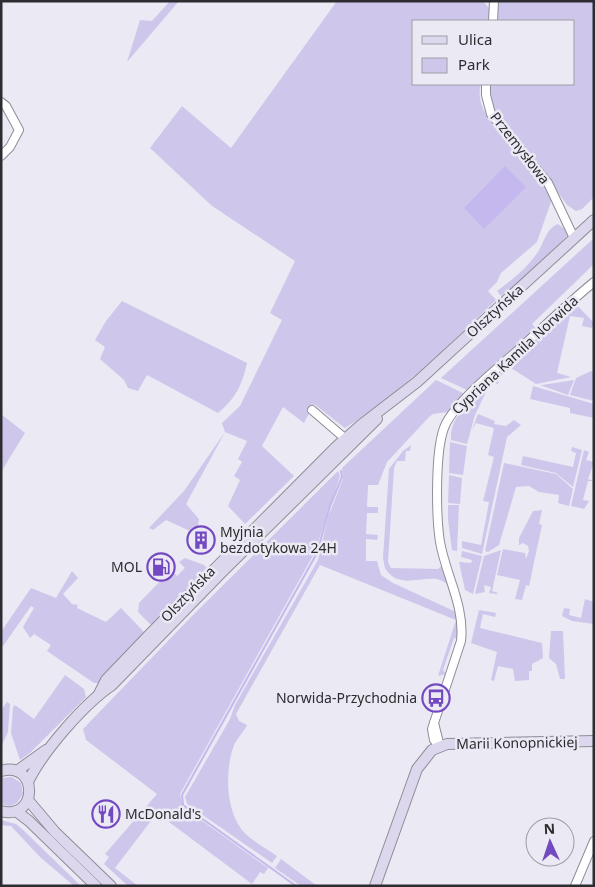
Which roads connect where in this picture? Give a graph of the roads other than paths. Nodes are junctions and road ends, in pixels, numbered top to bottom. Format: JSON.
{"nodes":[{"id":1,"x":494,"y":1,"type":"edge"},
{"id":2,"x":493,"y":20,"type":"edge"},
{"id":3,"x":486,"y":85,"type":"edge"},
{"id":4,"x":1,"y":102,"type":"edge"},
{"id":5,"x":1,"y":156,"type":"edge"},
{"id":6,"x":594,"y":220,"type":"edge"},
{"id":7,"x":574,"y":238,"type":"junction"},
{"id":8,"x":594,"y":282,"type":"edge"},
{"id":9,"x":312,"y":410,"type":"dead end"},
{"id":10,"x":348,"y":442,"type":"junction"},
{"id":11,"x":594,"y":741,"type":"edge"},
{"id":12,"x":51,"y":747,"type":"junction"},
{"id":13,"x":440,"y":747,"type":"junction"},
{"id":14,"x":2,"y":770,"type":"edge"},
{"id":15,"x":17,"y":771,"type":"junction"},
{"id":16,"x":28,"y":782,"type":"junction"},
{"id":17,"x":28,"y":800,"type":"junction"},
{"id":18,"x":1,"y":811,"type":"edge"},
{"id":19,"x":16,"y":811,"type":"junction"},
{"id":20,"x":594,"y":841,"type":"edge"},
{"id":21,"x":96,"y":886,"type":"edge"},
{"id":22,"x":112,"y":886,"type":"edge"},
{"id":23,"x":375,"y":886,"type":"edge"},
{"id":24,"x":575,"y":886,"type":"edge"}],
"edges":[{"from":1,"to":2,"type":"street"},
{"from":3,"to":7,"type":"street","name":"Przemysłowa"},
{"from":4,"to":5,"type":"street"},
{"from":6,"to":7,"type":"main road","name":"Olsztyńska"},
{"from":7,"to":10,"type":"main road","name":"Olsztyńska"},
{"from":8,"to":13,"type":"street","name":"Cypriana Kamila Norwida"},
{"from":9,"to":10,"type":"street"},
{"from":10,"to":12,"type":"main road","name":"Olsztyńska"},
{"from":11,"to":13,"type":"main road","name":"Marii Konopnickiej"},
{"from":12,"to":15,"type":"main road","name":"Olsztyńska"},
{"from":12,"to":16,"type":"main road","name":"Olsztyńska"},
{"from":13,"to":23,"type":"main road"},
{"from":14,"to":15,"type":"main road"},
{"from":15,"to":16,"type":"main road"},
{"from":16,"to":17,"type":"main road"},
{"from":17,"to":19,"type":"main road"},
{"from":17,"to":22,"type":"main road"},
{"from":18,"to":19,"type":"main road"},
{"from":19,"to":21,"type":"main road"},
{"from":20,"to":24,"type":"street"}]}
